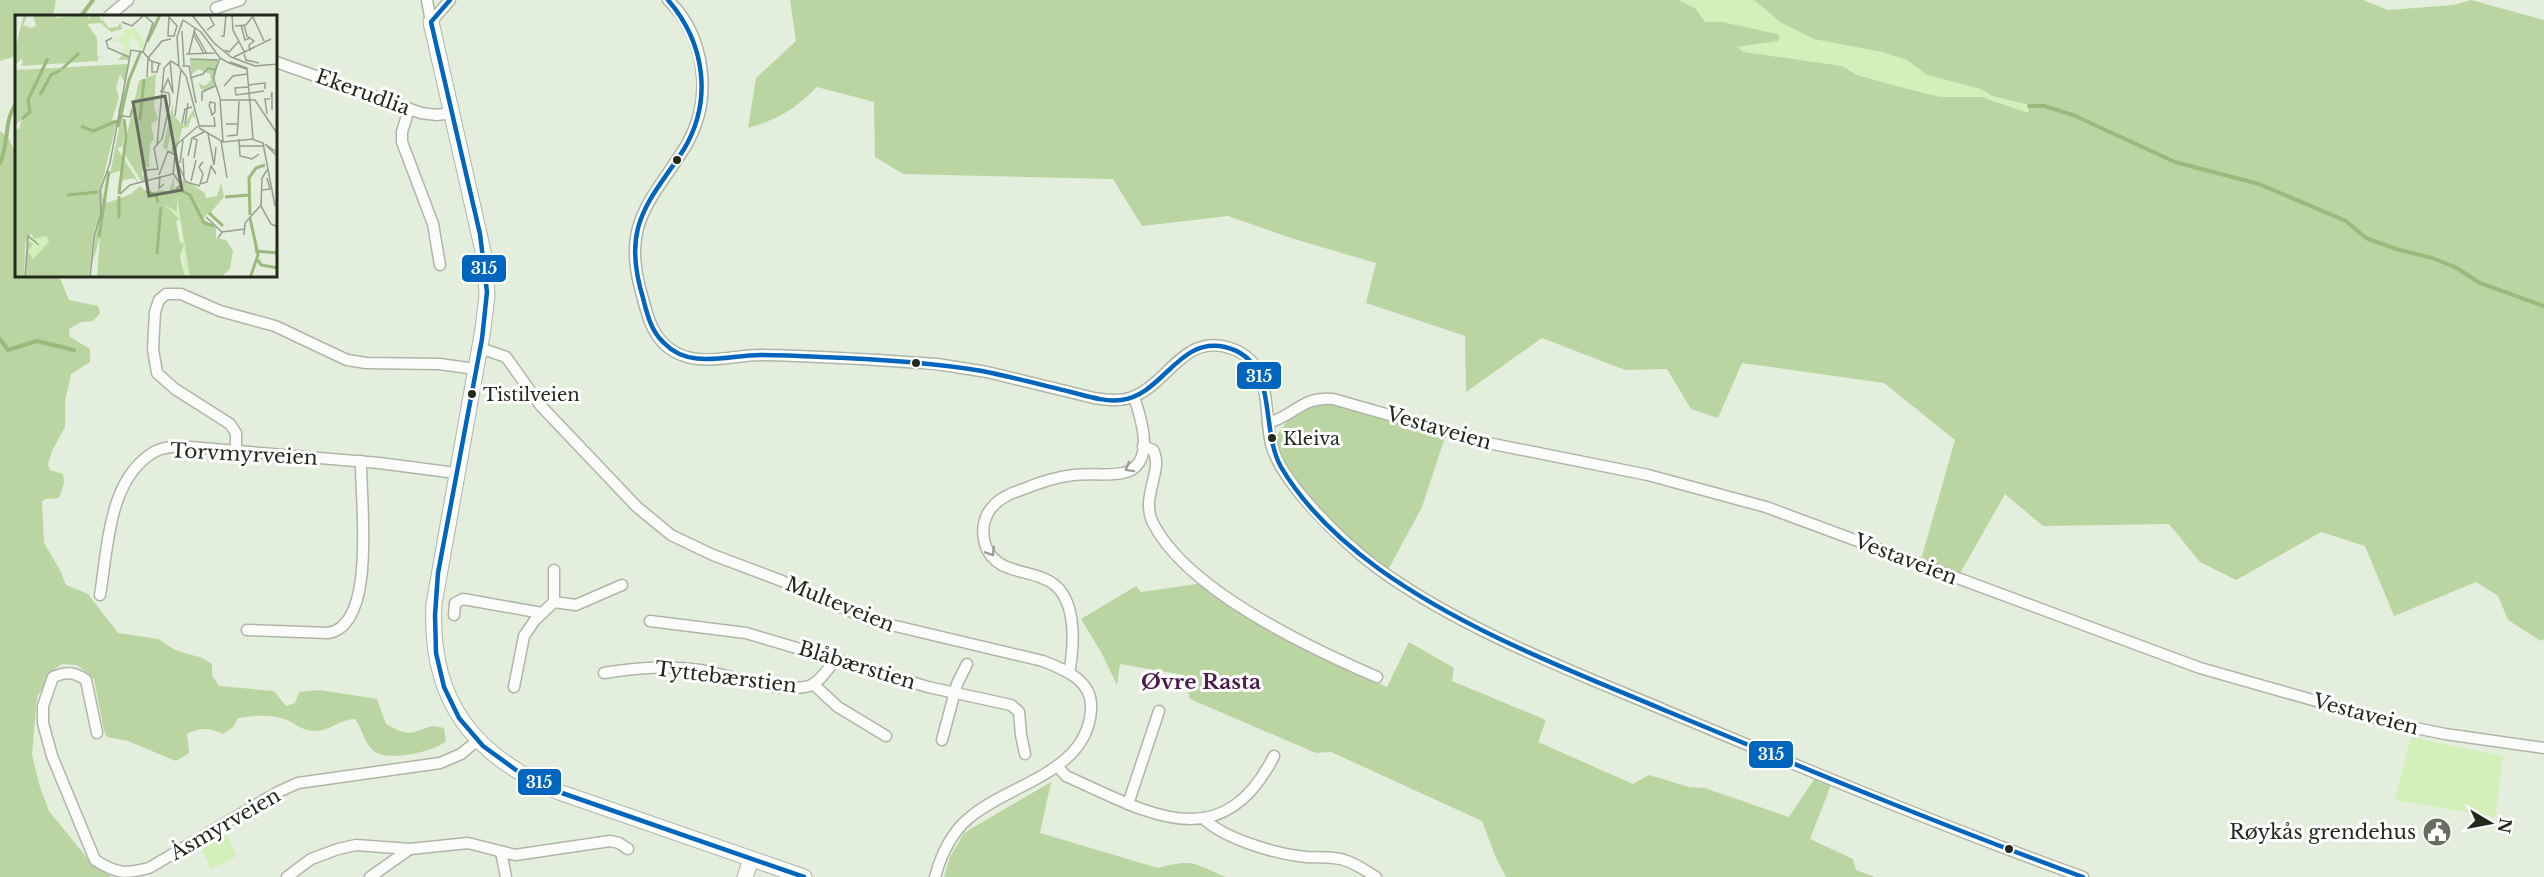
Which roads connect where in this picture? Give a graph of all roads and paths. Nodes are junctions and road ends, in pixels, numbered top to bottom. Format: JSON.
{"nodes":[{"id":1,"x":128,"y":0,"type":"edge"},
{"id":2,"x":240,"y":0,"type":"edge"},
{"id":3,"x":427,"y":0,"type":"edge"},
{"id":4,"x":450,"y":0,"type":"edge"},
{"id":5,"x":668,"y":0,"type":"edge"},
{"id":6,"x":216,"y":8,"type":"dead end"},
{"id":7,"x":110,"y":15,"type":"edge"},
{"id":8,"x":431,"y":22,"type":"junction"},
{"id":9,"x":278,"y":63,"type":"edge"},
{"id":10,"x":409,"y":109,"type":"junction"},
{"id":11,"x":451,"y":113,"type":"junction"},
{"id":12,"x":440,"y":265,"type":"dead end"},
{"id":13,"x":480,"y":348,"type":"junction"},
{"id":14,"x":476,"y":369,"type":"junction"},
{"id":15,"x":1134,"y":397,"type":"junction"},
{"id":16,"x":1268,"y":423,"type":"junction"},
{"id":17,"x":1143,"y":446,"type":"junction"},
{"id":18,"x":236,"y":451,"type":"junction"},
{"id":19,"x":361,"y":461,"type":"junction"},
{"id":20,"x":456,"y":473,"type":"junction"},
{"id":21,"x":554,"y":570,"type":"dead end"},
{"id":22,"x":622,"y":585,"type":"dead end"},
{"id":23,"x":100,"y":595,"type":"dead end"},
{"id":24,"x":554,"y":602,"type":"junction"},
{"id":25,"x":543,"y":613,"type":"junction"},
{"id":26,"x":454,"y":615,"type":"dead end"},
{"id":27,"x":650,"y":621,"type":"dead end"},
{"id":28,"x":247,"y":630,"type":"dead end"},
{"id":29,"x":835,"y":660,"type":"junction"},
{"id":30,"x":967,"y":664,"type":"dead end"},
{"id":31,"x":1069,"y":673,"type":"junction"},
{"id":32,"x":604,"y":674,"type":"dead end"},
{"id":33,"x":1377,"y":677,"type":"dead end"},
{"id":34,"x":813,"y":684,"type":"junction"},
{"id":35,"x":514,"y":687,"type":"dead end"},
{"id":36,"x":955,"y":691,"type":"junction"},
{"id":37,"x":1159,"y":711,"type":"dead end"},
{"id":38,"x":97,"y":733,"type":"dead end"},
{"id":39,"x":886,"y":736,"type":"dead end"},
{"id":40,"x":478,"y":740,"type":"junction"},
{"id":41,"x":942,"y":740,"type":"dead end"},
{"id":42,"x":2544,"y":748,"type":"edge"},
{"id":43,"x":1026,"y":754,"type":"dead end"},
{"id":44,"x":1274,"y":756,"type":"dead end"},
{"id":45,"x":1057,"y":766,"type":"junction"},
{"id":46,"x":1128,"y":804,"type":"junction"},
{"id":47,"x":1203,"y":818,"type":"junction"},
{"id":48,"x":410,"y":849,"type":"junction"},
{"id":49,"x":628,"y":849,"type":"dead end"},
{"id":50,"x":501,"y":852,"type":"junction"},
{"id":51,"x":752,"y":859,"type":"junction"},
{"id":52,"x":287,"y":877,"type":"edge"},
{"id":53,"x":370,"y":877,"type":"edge"},
{"id":54,"x":506,"y":877,"type":"edge"},
{"id":55,"x":745,"y":877,"type":"edge"},
{"id":56,"x":804,"y":877,"type":"edge"},
{"id":57,"x":935,"y":877,"type":"edge"},
{"id":58,"x":1376,"y":877,"type":"edge"},
{"id":59,"x":2083,"y":877,"type":"edge"}],
"edges":[{"from":1,"to":7,"type":"street"},
{"from":2,"to":6,"type":"street"},
{"from":3,"to":8,"type":"street"},
{"from":4,"to":8,"type":"street"},
{"from":5,"to":15,"type":"street"},
{"from":8,"to":11,"type":"street"},
{"from":9,"to":10,"type":"street","name":"Ekerudlia"},
{"from":10,"to":11,"type":"street","name":"Ekerudlia"},
{"from":10,"to":12,"type":"street"},
{"from":11,"to":13,"type":"street"},
{"from":13,"to":14,"type":"street"},
{"from":13,"to":31,"type":"street","name":"Multeveien"},
{"from":14,"to":18,"type":"street"},
{"from":14,"to":20,"type":"street"},
{"from":15,"to":16,"type":"street"},
{"from":15,"to":17,"type":"street"},
{"from":16,"to":42,"type":"street","name":"Vestaveien"},
{"from":16,"to":59,"type":"street"},
{"from":17,"to":31,"type":"street","one_way":true},
{"from":17,"to":33,"type":"street"},
{"from":18,"to":19,"type":"street","name":"Torvmyrveien"},
{"from":18,"to":23,"type":"street","name":"Torvmyrveien"},
{"from":19,"to":20,"type":"street","name":"Torvmyrveien"},
{"from":19,"to":28,"type":"street"},
{"from":20,"to":40,"type":"street"},
{"from":21,"to":24,"type":"street"},
{"from":22,"to":24,"type":"street"},
{"from":24,"to":25,"type":"street"},
{"from":25,"to":26,"type":"street"},
{"from":25,"to":35,"type":"street"},
{"from":27,"to":29,"type":"street","name":"Blåbærstien"},
{"from":29,"to":34,"type":"street","name":"Tyttebærstien"},
{"from":29,"to":36,"type":"street","name":"Blåbærstien"},
{"from":30,"to":36,"type":"street"},
{"from":31,"to":45,"type":"street","name":"Multeveien"},
{"from":32,"to":34,"type":"street","name":"Tyttebærstien"},
{"from":34,"to":39,"type":"street","name":"Tyttebærstien"},
{"from":36,"to":41,"type":"street"},
{"from":36,"to":43,"type":"street","name":"Blåbærstien"},
{"from":37,"to":46,"type":"street"},
{"from":38,"to":40,"type":"street","name":"Åsmyrveien"},
{"from":40,"to":51,"type":"street"},
{"from":44,"to":47,"type":"street"},
{"from":45,"to":46,"type":"street"},
{"from":45,"to":57,"type":"street","name":"Multeveien"},
{"from":46,"to":47,"type":"street"},
{"from":47,"to":58,"type":"street"},
{"from":48,"to":50,"type":"street"},
{"from":48,"to":52,"type":"street"},
{"from":48,"to":53,"type":"street"},
{"from":49,"to":50,"type":"street"},
{"from":50,"to":54,"type":"street"},
{"from":51,"to":55,"type":"street"},
{"from":51,"to":56,"type":"street"}]}
